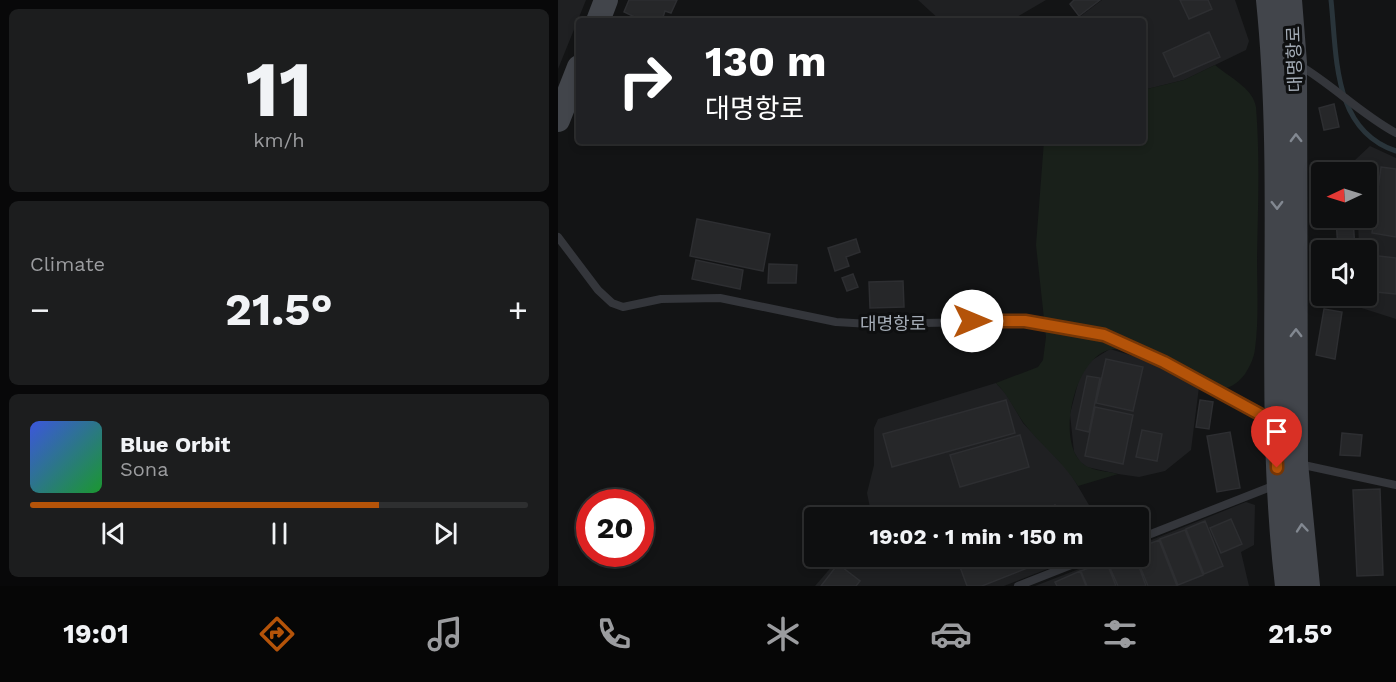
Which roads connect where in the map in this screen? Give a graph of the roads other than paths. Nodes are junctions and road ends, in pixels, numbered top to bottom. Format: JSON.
{"nodes":[{"id":1,"x":606,"y":0,"type":"edge"},
{"id":2,"x":1255,"y":0,"type":"edge"},
{"id":3,"x":1268,"y":0,"type":"edge"},
{"id":4,"x":1290,"y":0,"type":"edge"},
{"id":5,"x":599,"y":18,"type":"edge"},
{"id":6,"x":1273,"y":47,"type":"junction"},
{"id":7,"x":1295,"y":63,"type":"junction"},
{"id":8,"x":576,"y":75,"type":"edge"},
{"id":9,"x":558,"y":120,"type":"edge"},
{"id":10,"x":1396,"y":133,"type":"edge"},
{"id":11,"x":558,"y":237,"type":"edge"},
{"id":12,"x":1276,"y":423,"type":"junction"},
{"id":13,"x":1296,"y":463,"type":"junction"},
{"id":14,"x":1278,"y":484,"type":"junction"},
{"id":15,"x":1396,"y":485,"type":"edge"},
{"id":16,"x":1149,"y":535,"type":"edge"},
{"id":17,"x":1066,"y":567,"type":"edge"},
{"id":18,"x":1018,"y":586,"type":"edge"},
{"id":19,"x":1287,"y":586,"type":"edge"},
{"id":20,"x":1308,"y":586,"type":"edge"}],
"edges":[{"from":1,"to":5,"type":"main road"},
{"from":2,"to":6,"type":"main road"},
{"from":3,"to":6,"type":"main road","name":"대명항로"},
{"from":4,"to":7,"type":"main road","name":"대명항로"},
{"from":6,"to":12,"type":"main road","name":"대명항로","one_way":true},
{"from":7,"to":10,"type":"lane"},
{"from":13,"to":7,"type":"main road","name":"대명항로","one_way":true},
{"from":8,"to":9,"type":"main road"},
{"from":11,"to":12,"type":"lane","name":"대명항로"},
{"from":12,"to":14,"type":"main road","name":"대명항로"},
{"from":13,"to":15,"type":"lane"},
{"from":20,"to":13,"type":"main road","name":"대명항로","one_way":true},
{"from":14,"to":16,"type":"lane"},
{"from":14,"to":19,"type":"main road","name":"대명항로"},
{"from":17,"to":18,"type":"lane"}]}
